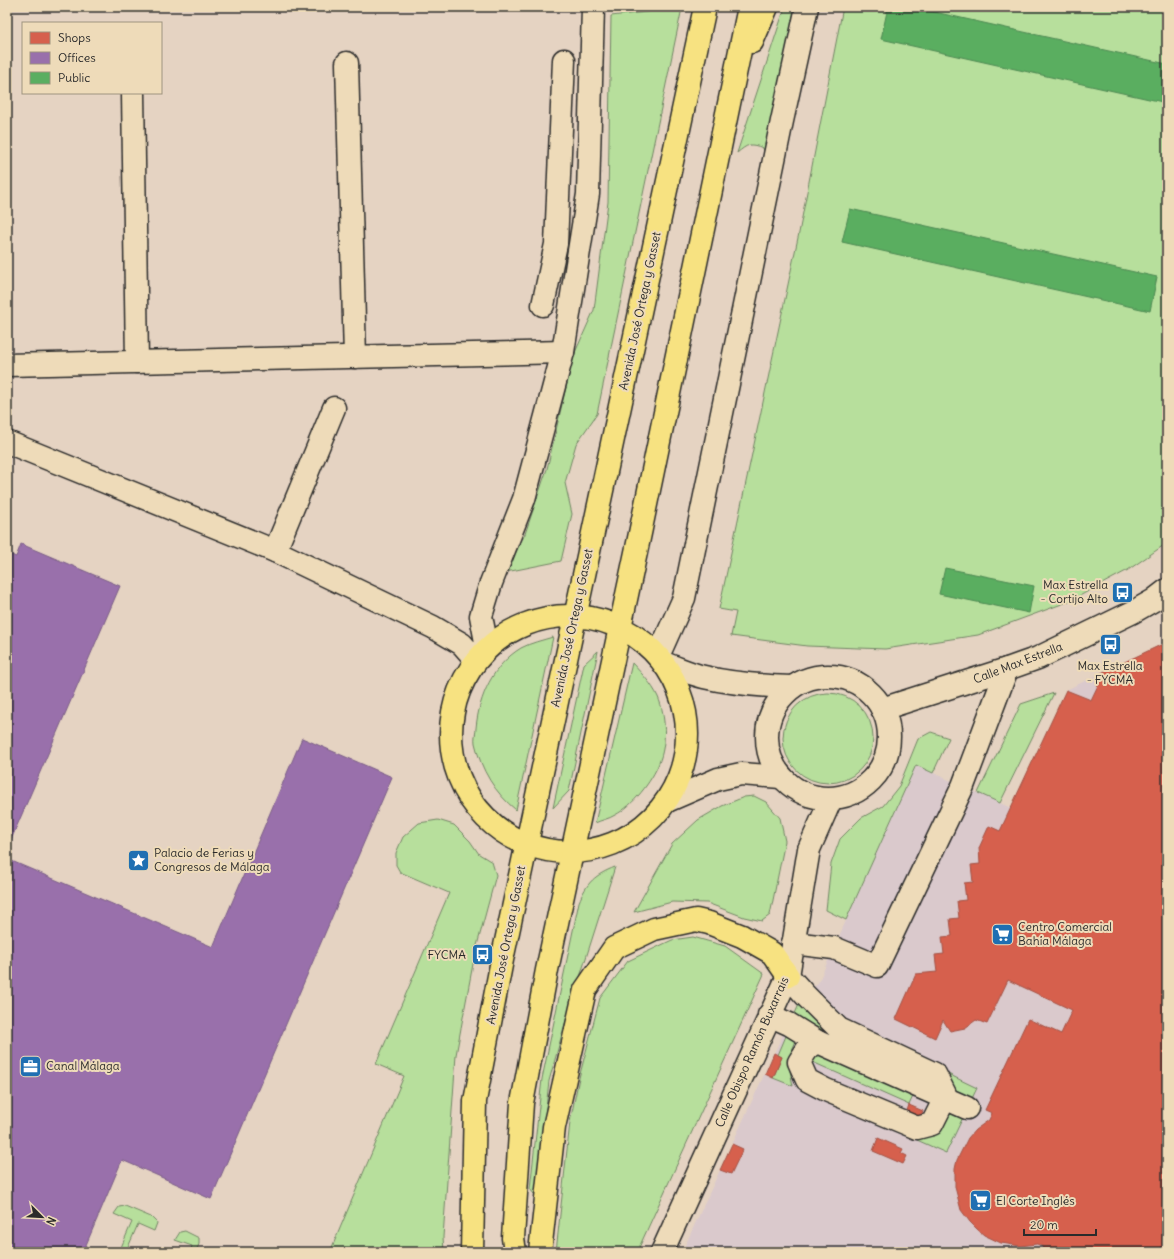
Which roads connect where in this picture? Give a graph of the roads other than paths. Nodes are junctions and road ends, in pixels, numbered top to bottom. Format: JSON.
{"nodes":[{"id":1,"x":593,"y":7,"type":"edge"},
{"id":2,"x":705,"y":7,"type":"edge"},
{"id":3,"x":749,"y":7,"type":"edge"},
{"id":4,"x":767,"y":7,"type":"edge"},
{"id":5,"x":807,"y":7,"type":"edge"},
{"id":6,"x":564,"y":60,"type":"dead end"},
{"id":7,"x":347,"y":63,"type":"dead end"},
{"id":8,"x":132,"y":94,"type":"edge"},
{"id":9,"x":730,"y":95,"type":"junction"},
{"id":10,"x":543,"y":305,"type":"dead end"},
{"id":11,"x":563,"y":352,"type":"junction"},
{"id":12,"x":355,"y":357,"type":"junction"},
{"id":13,"x":137,"y":362,"type":"junction"},
{"id":14,"x":7,"y":365,"type":"edge"},
{"id":15,"x":334,"y":408,"type":"dead end"},
{"id":16,"x":7,"y":442,"type":"edge"},
{"id":17,"x":275,"y":551,"type":"junction"},
{"id":18,"x":1167,"y":590,"type":"edge"},
{"id":19,"x":575,"y":615,"type":"junction"},
{"id":20,"x":620,"y":626,"type":"junction"},
{"id":21,"x":482,"y":653,"type":"junction"},
{"id":22,"x":662,"y":659,"type":"junction"},
{"id":23,"x":1007,"y":669,"type":"junction"},
{"id":24,"x":792,"y":687,"type":"junction"},
{"id":25,"x":882,"y":709,"type":"junction"},
{"id":26,"x":781,"y":777,"type":"junction"},
{"id":27,"x":831,"y":799,"type":"junction"},
{"id":28,"x":667,"y":801,"type":"junction"},
{"id":29,"x":526,"y":845,"type":"junction"},
{"id":30,"x":572,"y":853,"type":"junction"},
{"id":31,"x":793,"y":943,"type":"junction"},
{"id":32,"x":788,"y":976,"type":"junction"},
{"id":33,"x":769,"y":1015,"type":"junction"},
{"id":34,"x":818,"y":1042,"type":"junction"},
{"id":35,"x":967,"y":1108,"type":"dead end"},
{"id":36,"x":472,"y":1252,"type":"edge"},
{"id":37,"x":515,"y":1252,"type":"edge"},
{"id":38,"x":540,"y":1252,"type":"edge"},
{"id":39,"x":662,"y":1252,"type":"edge"}],
"edges":[{"from":1,"to":11,"type":"street"},
{"from":2,"to":19,"type":"main road","name":"Avenida José Ortega y Gasset"},
{"from":3,"to":9,"type":"main road"},
{"from":4,"to":9,"type":"main road"},
{"from":5,"to":22,"type":"street"},
{"from":6,"to":10,"type":"street"},
{"from":7,"to":12,"type":"street"},
{"from":8,"to":13,"type":"street"},
{"from":9,"to":20,"type":"main road"},
{"from":11,"to":12,"type":"street"},
{"from":11,"to":21,"type":"street"},
{"from":12,"to":13,"type":"street"},
{"from":13,"to":14,"type":"street"},
{"from":15,"to":17,"type":"street"},
{"from":16,"to":17,"type":"street"},
{"from":17,"to":21,"type":"street"},
{"from":18,"to":23,"type":"street","name":"Calle Max Estrella"},
{"from":19,"to":20,"type":"main road"},
{"from":19,"to":21,"type":"main road"},
{"from":19,"to":29,"type":"main road","name":"Avenida José Ortega y Gasset"},
{"from":20,"to":22,"type":"main road"},
{"from":20,"to":30,"type":"main road"},
{"from":21,"to":29,"type":"main road"},
{"from":22,"to":24,"type":"street"},
{"from":22,"to":28,"type":"main road"},
{"from":23,"to":25,"type":"street","name":"Calle Max Estrella"},
{"from":23,"to":31,"type":"street"},
{"from":24,"to":25,"type":"street"},
{"from":24,"to":26,"type":"street"},
{"from":25,"to":27,"type":"street"},
{"from":26,"to":27,"type":"street"},
{"from":26,"to":28,"type":"street"},
{"from":27,"to":31,"type":"street","name":"Calle Obispo Ramón Buxarrais"},
{"from":28,"to":30,"type":"main road"},
{"from":29,"to":30,"type":"main road"},
{"from":29,"to":36,"type":"main road","name":"Avenida José Ortega y Gasset"},
{"from":30,"to":37,"type":"main road"},
{"from":31,"to":32,"type":"street","name":"Calle Obispo Ramón Buxarrais"},
{"from":32,"to":33,"type":"street","name":"Calle Obispo Ramón Buxarrais"},
{"from":32,"to":34,"type":"street"},
{"from":32,"to":38,"type":"main road"},
{"from":33,"to":34,"type":"street"},
{"from":33,"to":39,"type":"street","name":"Calle Obispo Ramón Buxarrais"},
{"from":34,"to":35,"type":"street"}]}
